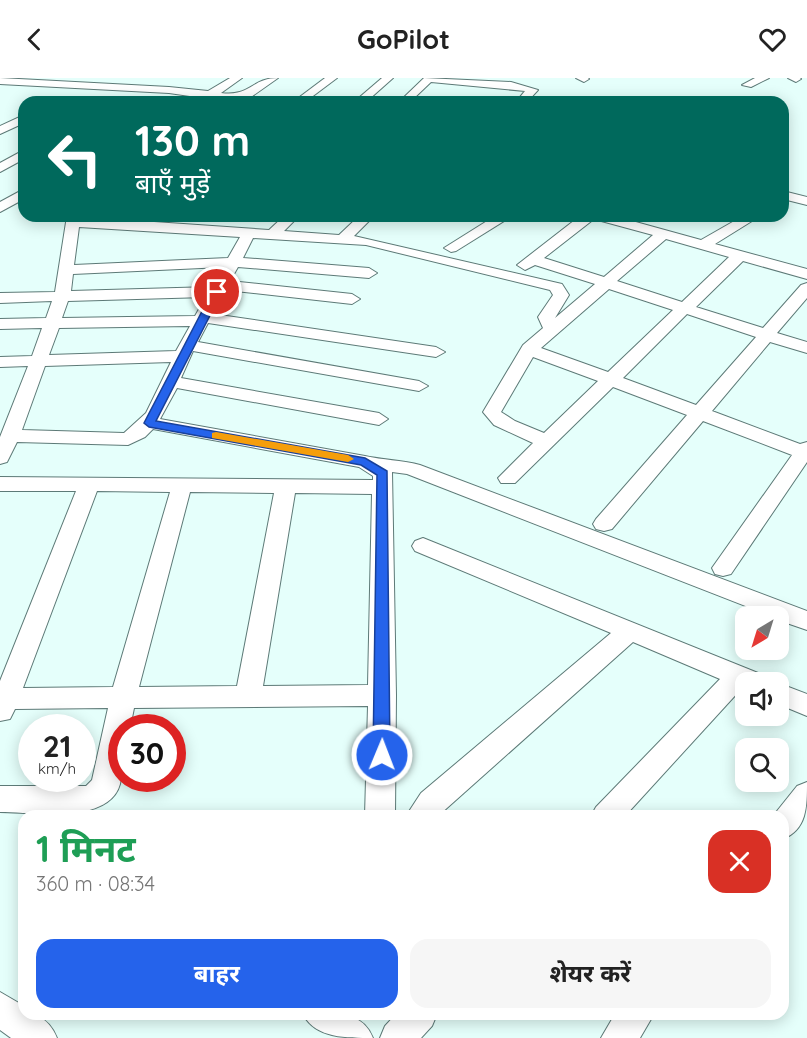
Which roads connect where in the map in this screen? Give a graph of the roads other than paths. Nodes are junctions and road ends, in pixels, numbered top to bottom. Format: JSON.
{"nodes":[{"id":1,"x":134,"y":78,"type":"edge"},
{"id":2,"x":180,"y":78,"type":"edge"},
{"id":3,"x":237,"y":78,"type":"edge"},
{"id":4,"x":273,"y":78,"type":"edge"},
{"id":5,"x":332,"y":78,"type":"edge"},
{"id":6,"x":388,"y":78,"type":"edge"},
{"id":7,"x":499,"y":78,"type":"edge"},
{"id":8,"x":532,"y":78,"type":"edge"},
{"id":9,"x":764,"y":78,"type":"edge"},
{"id":10,"x":432,"y":79,"type":"edge"},
{"id":11,"x":5,"y":80,"type":"edge"},
{"id":12,"x":42,"y":81,"type":"edge"},
{"id":13,"x":88,"y":82,"type":"edge"},
{"id":14,"x":484,"y":83,"type":"junction"},
{"id":15,"x":747,"y":85,"type":"dead end"},
{"id":16,"x":511,"y":86,"type":"junction"},
{"id":17,"x":123,"y":87,"type":"junction"},
{"id":18,"x":146,"y":89,"type":"junction"},
{"id":19,"x":169,"y":90,"type":"junction"},
{"id":20,"x":192,"y":92,"type":"junction"},
{"id":21,"x":9,"y":94,"type":"dead end"},
{"id":22,"x":210,"y":95,"type":"junction"},
{"id":23,"x":64,"y":96,"type":"dead end"},
{"id":24,"x":133,"y":96,"type":"edge"},
{"id":25,"x":186,"y":96,"type":"edge"},
{"id":26,"x":216,"y":96,"type":"edge"},
{"id":27,"x":244,"y":96,"type":"edge"},
{"id":28,"x":306,"y":96,"type":"edge"},
{"id":29,"x":366,"y":96,"type":"edge"},
{"id":30,"x":411,"y":96,"type":"edge"},
{"id":31,"x":471,"y":96,"type":"dead end"},
{"id":32,"x":526,"y":96,"type":"edge"},
{"id":33,"x":18,"y":121,"type":"edge"},
{"id":34,"x":2,"y":128,"type":"edge"},
{"id":35,"x":18,"y":129,"type":"edge"},
{"id":36,"x":18,"y":158,"type":"edge"},
{"id":37,"x":0,"y":168,"type":"edge"},
{"id":38,"x":18,"y":198,"type":"edge"},
{"id":39,"x":0,"y":208,"type":"edge"},
{"id":40,"x":73,"y":222,"type":"edge"},
{"id":41,"x":97,"y":222,"type":"edge"},
{"id":42,"x":135,"y":222,"type":"edge"},
{"id":43,"x":211,"y":222,"type":"edge"},
{"id":44,"x":286,"y":222,"type":"edge"},
{"id":45,"x":361,"y":222,"type":"edge"},
{"id":46,"x":494,"y":222,"type":"edge"},
{"id":47,"x":582,"y":222,"type":"edge"},
{"id":48,"x":620,"y":222,"type":"edge"},
{"id":49,"x":743,"y":222,"type":"edge"},
{"id":50,"x":624,"y":223,"type":"joint"},
{"id":51,"x":130,"y":226,"type":"junction"},
{"id":52,"x":201,"y":230,"type":"junction"},
{"id":53,"x":249,"y":233,"type":"junction"},
{"id":54,"x":663,"y":234,"type":"junction"},
{"id":55,"x":272,"y":235,"type":"junction"},
{"id":56,"x":343,"y":239,"type":"junction"},
{"id":57,"x":703,"y":245,"type":"junction"},
{"id":58,"x":451,"y":248,"type":"dead end"},
{"id":59,"x":740,"y":255,"type":"junction"},
{"id":60,"x":807,"y":258,"type":"edge"},
{"id":61,"x":533,"y":259,"type":"junction"},
{"id":62,"x":232,"y":262,"type":"junction"},
{"id":63,"x":791,"y":269,"type":"junction"},
{"id":64,"x":66,"y":270,"type":"junction"},
{"id":65,"x":369,"y":273,"type":"dead end"},
{"id":66,"x":807,"y":274,"type":"edge"},
{"id":67,"x":512,"y":275,"type":"junction"},
{"id":68,"x":605,"y":282,"type":"junction"},
{"id":69,"x":807,"y":288,"type":"edge"},
{"id":70,"x":219,"y":289,"type":"junction"},
{"id":71,"x":62,"y":296,"type":"junction"},
{"id":72,"x":0,"y":298,"type":"edge"},
{"id":73,"x":352,"y":299,"type":"dead end"},
{"id":74,"x":685,"y":308,"type":"junction"},
{"id":75,"x":202,"y":319,"type":"junction"},
{"id":76,"x":53,"y":323,"type":"junction"},
{"id":77,"x":0,"y":324,"type":"edge"},
{"id":78,"x":551,"y":328,"type":"junction"},
{"id":79,"x":767,"y":335,"type":"junction"},
{"id":80,"x":807,"y":348,"type":"edge"},
{"id":81,"x":529,"y":349,"type":"junction"},
{"id":82,"x":185,"y":351,"type":"junction"},
{"id":83,"x":436,"y":352,"type":"dead end"},
{"id":84,"x":40,"y":360,"type":"junction"},
{"id":85,"x":0,"y":362,"type":"edge"},
{"id":86,"x":611,"y":379,"type":"junction"},
{"id":87,"x":170,"y":381,"type":"junction"},
{"id":88,"x":419,"y":386,"type":"dead end"},
{"id":89,"x":700,"y":413,"type":"junction"},
{"id":90,"x":379,"y":419,"type":"dead end"},
{"id":91,"x":149,"y":423,"type":"junction"},
{"id":92,"x":8,"y":431,"type":"edge"},
{"id":93,"x":547,"y":441,"type":"junction"},
{"id":94,"x":806,"y":450,"type":"edge"},
{"id":95,"x":0,"y":458,"type":"edge"},
{"id":96,"x":379,"y":477,"type":"junction"},
{"id":97,"x":508,"y":478,"type":"dead end"},
{"id":98,"x":0,"y":484,"type":"edge"},
{"id":99,"x":88,"y":484,"type":"junction"},
{"id":100,"x":182,"y":485,"type":"junction"},
{"id":101,"x":286,"y":486,"type":"junction"},
{"id":102,"x":604,"y":524,"type":"dead end"},
{"id":103,"x":423,"y":546,"type":"dead end"},
{"id":104,"x":723,"y":568,"type":"dead end"},
{"id":105,"x":807,"y":621,"type":"edge"},
{"id":106,"x":630,"y":631,"type":"junction"},
{"id":107,"x":735,"y":674,"type":"edge"},
{"id":108,"x":735,"y":690,"type":"edge"},
{"id":109,"x":383,"y":695,"type":"junction"},
{"id":110,"x":248,"y":696,"type":"junction"},
{"id":111,"x":123,"y":697,"type":"junction"},
{"id":112,"x":789,"y":698,"type":"edge"},
{"id":113,"x":2,"y":703,"type":"edge"},
{"id":114,"x":807,"y":705,"type":"edge"},
{"id":115,"x":807,"y":795,"type":"edge"},
{"id":116,"x":0,"y":799,"type":"edge"},
{"id":117,"x":380,"y":810,"type":"edge"},
{"id":118,"x":425,"y":810,"type":"edge"},
{"id":119,"x":612,"y":810,"type":"edge"},
{"id":120,"x":789,"y":818,"type":"edge"},
{"id":121,"x":0,"y":1009,"type":"edge"},
{"id":122,"x":329,"y":1020,"type":"edge"},
{"id":123,"x":414,"y":1020,"type":"edge"},
{"id":124,"x":632,"y":1020,"type":"edge"},
{"id":125,"x":40,"y":1038,"type":"edge"},
{"id":126,"x":356,"y":1038,"type":"edge"},
{"id":127,"x":397,"y":1038,"type":"edge"},
{"id":128,"x":618,"y":1038,"type":"edge"}],
"edges":[{"from":1,"to":17,"type":"street"},
{"from":2,"to":19,"type":"street"},
{"from":3,"to":22,"type":"street"},
{"from":4,"to":27,"type":"street"},
{"from":5,"to":28,"type":"street"},
{"from":6,"to":29,"type":"street"},
{"from":7,"to":14,"type":"street"},
{"from":8,"to":16,"type":"street"},
{"from":9,"to":15,"type":"street"},
{"from":10,"to":14,"type":"street"},
{"from":10,"to":30,"type":"street"},
{"from":11,"to":12,"type":"street"},
{"from":12,"to":13,"type":"street"},
{"from":12,"to":21,"type":"street"},
{"from":13,"to":17,"type":"street"},
{"from":13,"to":23,"type":"street"},
{"from":14,"to":16,"type":"street"},
{"from":14,"to":31,"type":"street"},
{"from":16,"to":32,"type":"street"},
{"from":17,"to":18,"type":"street"},
{"from":18,"to":19,"type":"street"},
{"from":18,"to":24,"type":"street"},
{"from":19,"to":20,"type":"street"},
{"from":20,"to":22,"type":"street"},
{"from":20,"to":25,"type":"street"},
{"from":22,"to":26,"type":"street"},
{"from":33,"to":34,"type":"street"},
{"from":34,"to":35,"type":"street"},
{"from":36,"to":37,"type":"street"},
{"from":38,"to":39,"type":"street"},
{"from":40,"to":64,"type":"street"},
{"from":41,"to":51,"type":"street"},
{"from":42,"to":51,"type":"street"},
{"from":43,"to":52,"type":"street"},
{"from":44,"to":55,"type":"street"},
{"from":45,"to":56,"type":"street"},
{"from":46,"to":58,"type":"street"},
{"from":47,"to":61,"type":"street"},
{"from":48,"to":50,"type":"street"},
{"from":49,"to":57,"type":"street"},
{"from":50,"to":54,"type":"street"},
{"from":51,"to":52,"type":"street"},
{"from":52,"to":53,"type":"street"},
{"from":53,"to":55,"type":"street"},
{"from":53,"to":62,"type":"street"},
{"from":54,"to":57,"type":"street"},
{"from":54,"to":68,"type":"street"},
{"from":55,"to":56,"type":"street"},
{"from":56,"to":67,"type":"street"},
{"from":57,"to":59,"type":"street"},
{"from":59,"to":63,"type":"street"},
{"from":59,"to":74,"type":"street"},
{"from":60,"to":63,"type":"street"},
{"from":61,"to":67,"type":"street"},
{"from":61,"to":68,"type":"street"},
{"from":62,"to":64,"type":"street"},
{"from":62,"to":65,"type":"street"},
{"from":62,"to":70,"type":"street"},
{"from":63,"to":66,"type":"street"},
{"from":64,"to":71,"type":"street"},
{"from":67,"to":78,"type":"street"},
{"from":68,"to":74,"type":"street"},
{"from":68,"to":78,"type":"street"},
{"from":69,"to":79,"type":"street"},
{"from":70,"to":71,"type":"street"},
{"from":70,"to":73,"type":"street"},
{"from":70,"to":75,"type":"street"},
{"from":71,"to":72,"type":"street"},
{"from":71,"to":76,"type":"street"},
{"from":74,"to":79,"type":"street"},
{"from":74,"to":86,"type":"street"},
{"from":75,"to":76,"type":"street"},
{"from":75,"to":82,"type":"street"},
{"from":75,"to":83,"type":"street"},
{"from":76,"to":77,"type":"street"},
{"from":76,"to":84,"type":"street"},
{"from":78,"to":81,"type":"street"},
{"from":79,"to":80,"type":"street"},
{"from":79,"to":89,"type":"street"},
{"from":81,"to":86,"type":"street"},
{"from":81,"to":93,"type":"street"},
{"from":82,"to":84,"type":"street"},
{"from":82,"to":87,"type":"street"},
{"from":82,"to":88,"type":"street"},
{"from":84,"to":85,"type":"street"},
{"from":84,"to":92,"type":"street"},
{"from":86,"to":89,"type":"street"},
{"from":86,"to":93,"type":"street"},
{"from":87,"to":90,"type":"street"},
{"from":87,"to":91,"type":"street"},
{"from":89,"to":94,"type":"street"},
{"from":89,"to":102,"type":"street"},
{"from":91,"to":92,"type":"street"},
{"from":91,"to":96,"type":"street"},
{"from":92,"to":95,"type":"street"},
{"from":93,"to":97,"type":"street"},
{"from":94,"to":104,"type":"street"},
{"from":96,"to":101,"type":"street"},
{"from":96,"to":105,"type":"street"},
{"from":96,"to":109,"type":"street"},
{"from":98,"to":99,"type":"street"},
{"from":99,"to":100,"type":"street"},
{"from":99,"to":113,"type":"street"},
{"from":100,"to":101,"type":"street"},
{"from":100,"to":111,"type":"street"},
{"from":101,"to":110,"type":"street"},
{"from":103,"to":106,"type":"street"},
{"from":106,"to":107,"type":"street"},
{"from":106,"to":118,"type":"street"},
{"from":108,"to":119,"type":"street"},
{"from":109,"to":110,"type":"street"},
{"from":109,"to":117,"type":"street"},
{"from":110,"to":111,"type":"street"},
{"from":111,"to":113,"type":"street"},
{"from":111,"to":116,"type":"street"},
{"from":112,"to":114,"type":"street"},
{"from":115,"to":120,"type":"street"},
{"from":121,"to":125,"type":"street"},
{"from":122,"to":126,"type":"street"},
{"from":123,"to":127,"type":"street"},
{"from":124,"to":128,"type":"street"}]}
